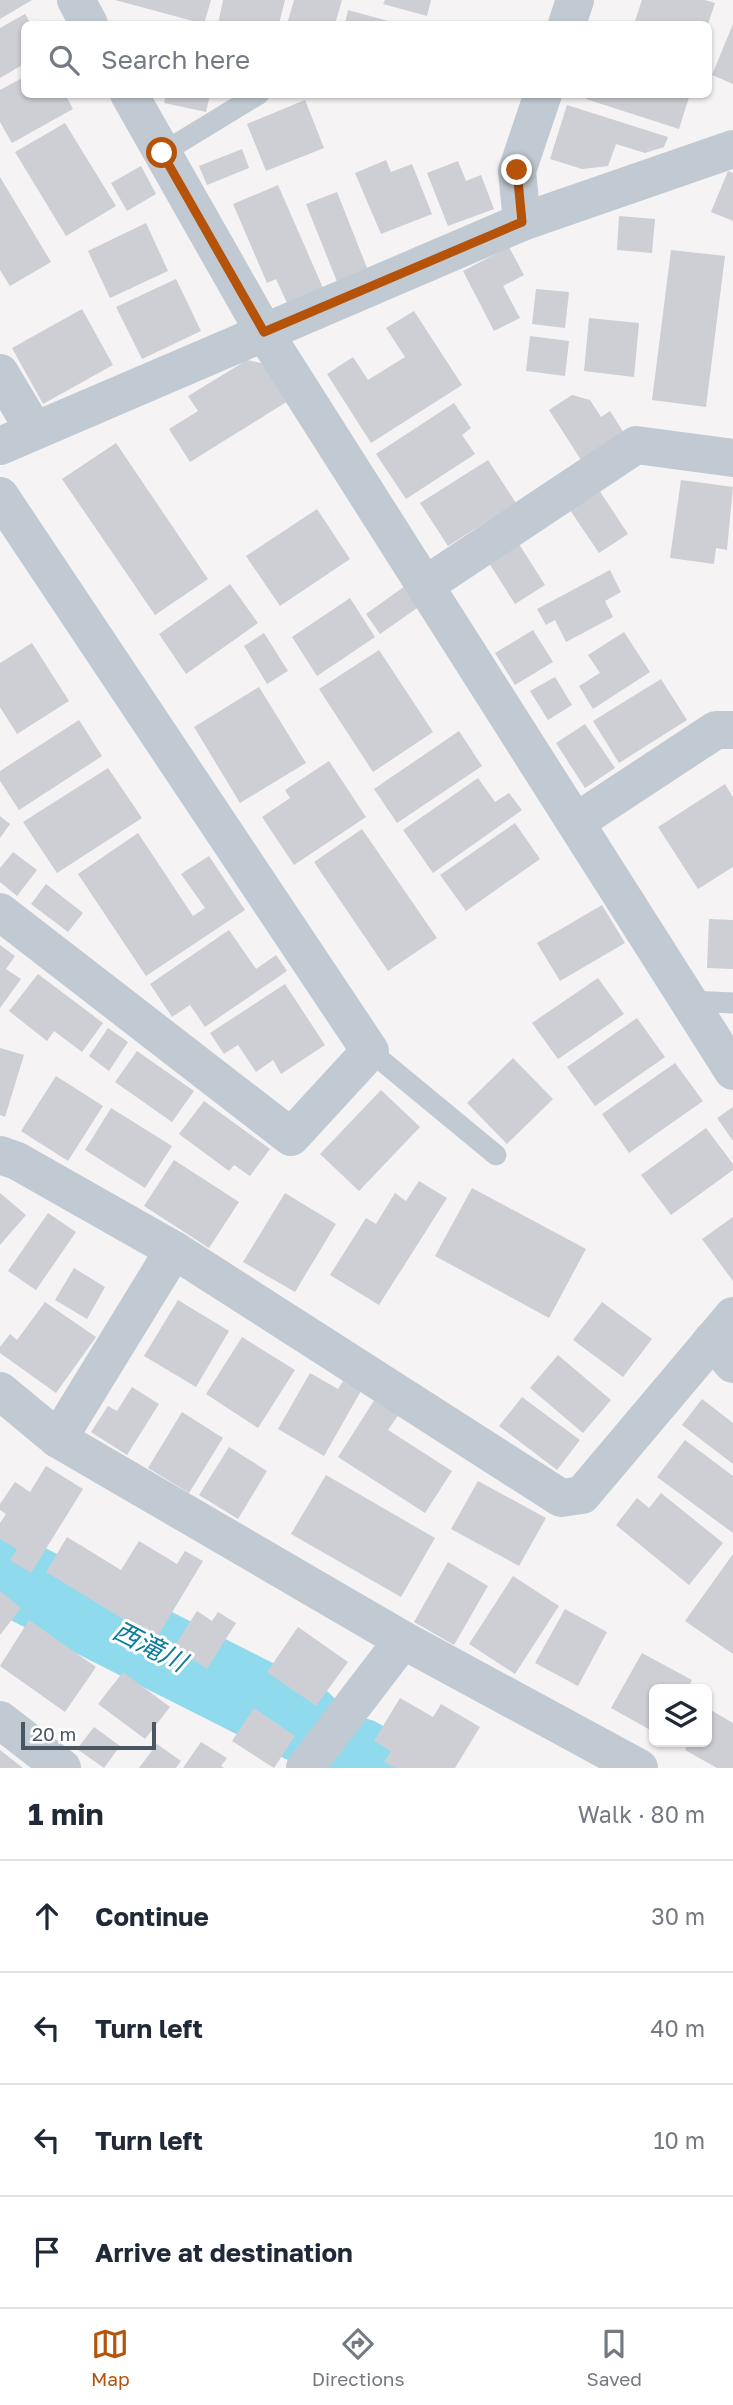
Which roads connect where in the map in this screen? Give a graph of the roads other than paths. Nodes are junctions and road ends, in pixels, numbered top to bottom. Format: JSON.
{"nodes":[{"id":1,"x":76,"y":0,"type":"edge"},
{"id":2,"x":575,"y":0,"type":"edge"},
{"id":3,"x":87,"y":21,"type":"edge"},
{"id":4,"x":568,"y":21,"type":"edge"},
{"id":5,"x":131,"y":98,"type":"edge"},
{"id":6,"x":252,"y":98,"type":"edge"},
{"id":7,"x":542,"y":98,"type":"edge"},
{"id":8,"x":733,"y":149,"type":"edge"},
{"id":9,"x":162,"y":153,"type":"junction"},
{"id":10,"x":522,"y":222,"type":"junction"},
{"id":11,"x":264,"y":332,"type":"junction"},
{"id":12,"x":0,"y":373,"type":"edge"},
{"id":13,"x":34,"y":430,"type":"junction"},
{"id":14,"x":0,"y":446,"type":"edge"},
{"id":15,"x":733,"y":458,"type":"edge"},
{"id":16,"x":0,"y":496,"type":"edge"},
{"id":17,"x":427,"y":584,"type":"junction"},
{"id":18,"x":733,"y":730,"type":"edge"},
{"id":19,"x":576,"y":822,"type":"junction"},
{"id":20,"x":0,"y":912,"type":"edge"},
{"id":21,"x":690,"y":1001,"type":"junction"},
{"id":22,"x":733,"y":1003,"type":"edge"},
{"id":23,"x":370,"y":1051,"type":"junction"},
{"id":24,"x":733,"y":1071,"type":"edge"},
{"id":25,"x":0,"y":1155,"type":"edge"},
{"id":26,"x":496,"y":1155,"type":"dead end"},
{"id":27,"x":174,"y":1251,"type":"junction"},
{"id":28,"x":726,"y":1340,"type":"edge"},
{"id":29,"x":0,"y":1391,"type":"edge"},
{"id":30,"x":58,"y":1439,"type":"junction"},
{"id":31,"x":403,"y":1640,"type":"junction"},
{"id":32,"x":0,"y":1720,"type":"edge"},
{"id":33,"x":615,"y":1762,"type":"edge"},
{"id":34,"x":62,"y":1768,"type":"edge"},
{"id":35,"x":305,"y":1768,"type":"edge"}],
"edges":[{"from":1,"to":3,"type":"street"},
{"from":2,"to":4,"type":"street"},
{"from":5,"to":9,"type":"street"},
{"from":6,"to":9,"type":"lane"},
{"from":7,"to":10,"type":"street"},
{"from":8,"to":10,"type":"street"},
{"from":9,"to":11,"type":"street"},
{"from":10,"to":11,"type":"street"},
{"from":11,"to":13,"type":"street"},
{"from":11,"to":17,"type":"street"},
{"from":12,"to":13,"type":"street"},
{"from":13,"to":14,"type":"street"},
{"from":15,"to":17,"type":"street"},
{"from":16,"to":23,"type":"street"},
{"from":17,"to":19,"type":"street"},
{"from":18,"to":19,"type":"street"},
{"from":19,"to":21,"type":"street"},
{"from":20,"to":23,"type":"street"},
{"from":21,"to":22,"type":"lane"},
{"from":21,"to":24,"type":"street"},
{"from":23,"to":26,"type":"lane"},
{"from":25,"to":27,"type":"street"},
{"from":27,"to":28,"type":"street"},
{"from":27,"to":30,"type":"street"},
{"from":29,"to":30,"type":"street"},
{"from":30,"to":31,"type":"street"},
{"from":31,"to":33,"type":"street"},
{"from":31,"to":35,"type":"street"},
{"from":32,"to":34,"type":"street"}]}
